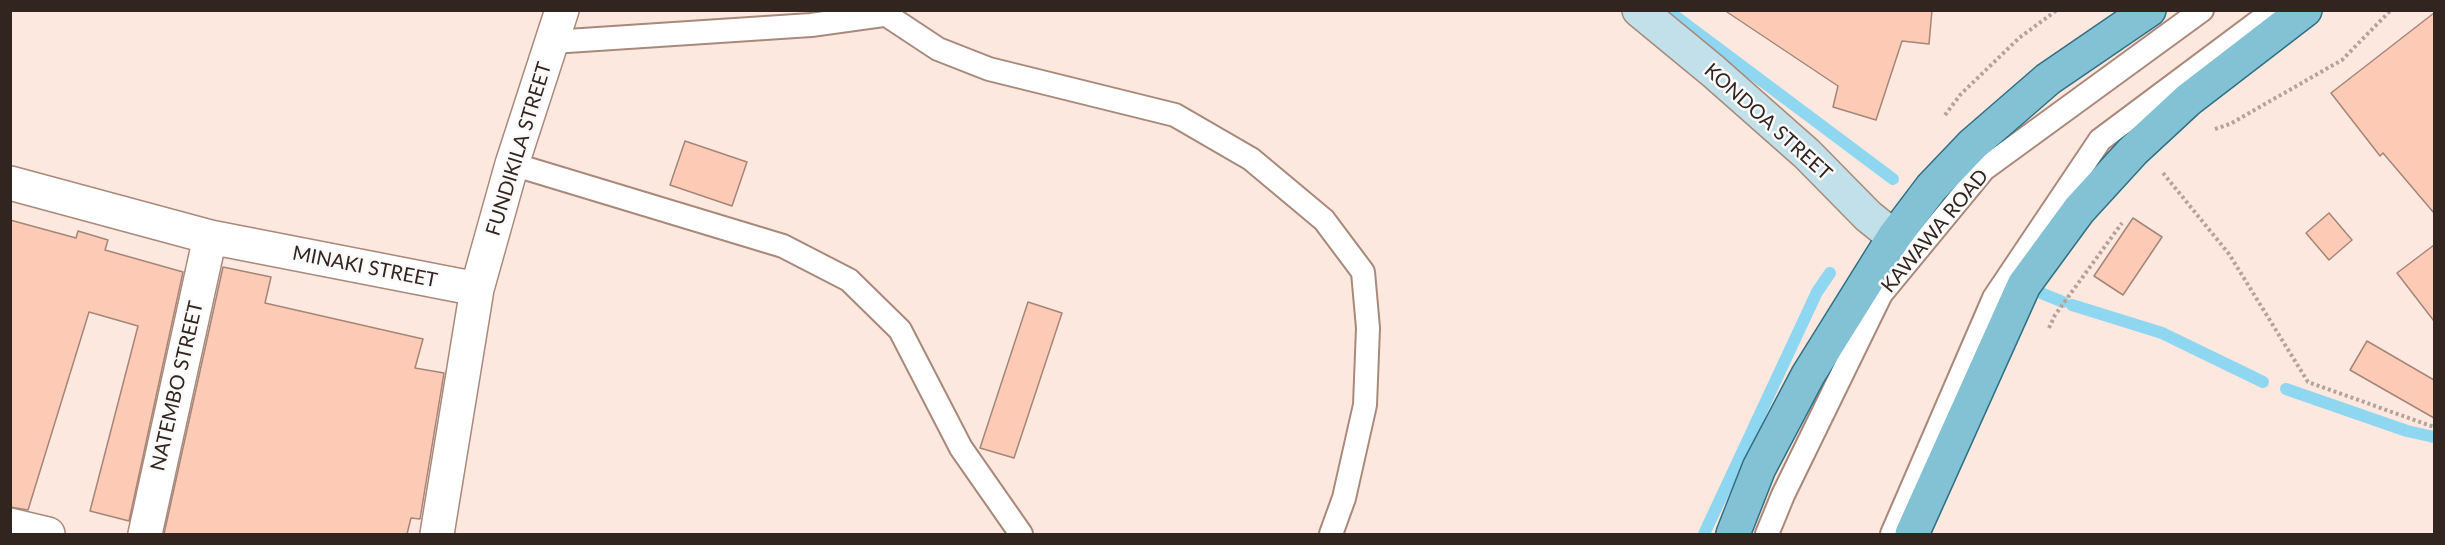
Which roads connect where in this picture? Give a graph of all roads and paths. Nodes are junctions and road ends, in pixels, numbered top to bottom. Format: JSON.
{"nodes":[{"id":1,"x":562,"y":10,"type":"edge"},
{"id":2,"x":1639,"y":10,"type":"edge"},
{"id":3,"x":2149,"y":10,"type":"edge"},
{"id":4,"x":2202,"y":10,"type":"edge"},
{"id":5,"x":2274,"y":10,"type":"edge"},
{"id":6,"x":2305,"y":10,"type":"edge"},
{"id":7,"x":2391,"y":10,"type":"edge"},
{"id":8,"x":881,"y":13,"type":"edge"},
{"id":9,"x":552,"y":42,"type":"junction"},
{"id":10,"x":2210,"y":130,"type":"dead end"},
{"id":11,"x":512,"y":164,"type":"junction"},
{"id":12,"x":2154,"y":180,"type":"dead end"},
{"id":13,"x":10,"y":183,"type":"edge"},
{"id":14,"x":2125,"y":218,"type":"dead end"},
{"id":15,"x":210,"y":237,"type":"junction"},
{"id":16,"x":1894,"y":237,"type":"junction"},
{"id":17,"x":477,"y":288,"type":"junction"},
{"id":18,"x":2045,"y":337,"type":"dead end"},
{"id":19,"x":2434,"y":427,"type":"edge"},
{"id":20,"x":10,"y":525,"type":"edge"},
{"id":21,"x":48,"y":534,"type":"edge"},
{"id":22,"x":145,"y":534,"type":"edge"},
{"id":23,"x":436,"y":534,"type":"edge"},
{"id":24,"x":1021,"y":534,"type":"edge"},
{"id":25,"x":1331,"y":534,"type":"edge"},
{"id":26,"x":1733,"y":534,"type":"edge"},
{"id":27,"x":1767,"y":534,"type":"edge"},
{"id":28,"x":1892,"y":534,"type":"edge"},
{"id":29,"x":1912,"y":534,"type":"edge"}],
"edges":[{"from":1,"to":9,"type":"street","name":"FUNDIKILA STREET"},
{"from":2,"to":16,"type":"street","name":"KONDOA STREET"},
{"from":3,"to":16,"type":"main road","name":"KAWAWA ROAD"},
{"from":4,"to":27,"type":"lane","name":"KAWAWA ROAD"},
{"from":5,"to":28,"type":"lane"},
{"from":6,"to":29,"type":"main road"},
{"from":7,"to":10,"type":"path"},
{"from":8,"to":9,"type":"lane"},
{"from":8,"to":25,"type":"lane"},
{"from":9,"to":11,"type":"street","name":"FUNDIKILA STREET"},
{"from":11,"to":17,"type":"street","name":"FUNDIKILA STREET"},
{"from":11,"to":24,"type":"lane"},
{"from":12,"to":19,"type":"path"},
{"from":13,"to":15,"type":"street","name":"MINAKI STREET"},
{"from":14,"to":18,"type":"path"},
{"from":15,"to":17,"type":"street","name":"MINAKI STREET"},
{"from":15,"to":22,"type":"street","name":"NATEMBO STREET"},
{"from":16,"to":26,"type":"main road","name":"KAWAWA ROAD"},
{"from":17,"to":23,"type":"street"},
{"from":20,"to":21,"type":"street"}]}
